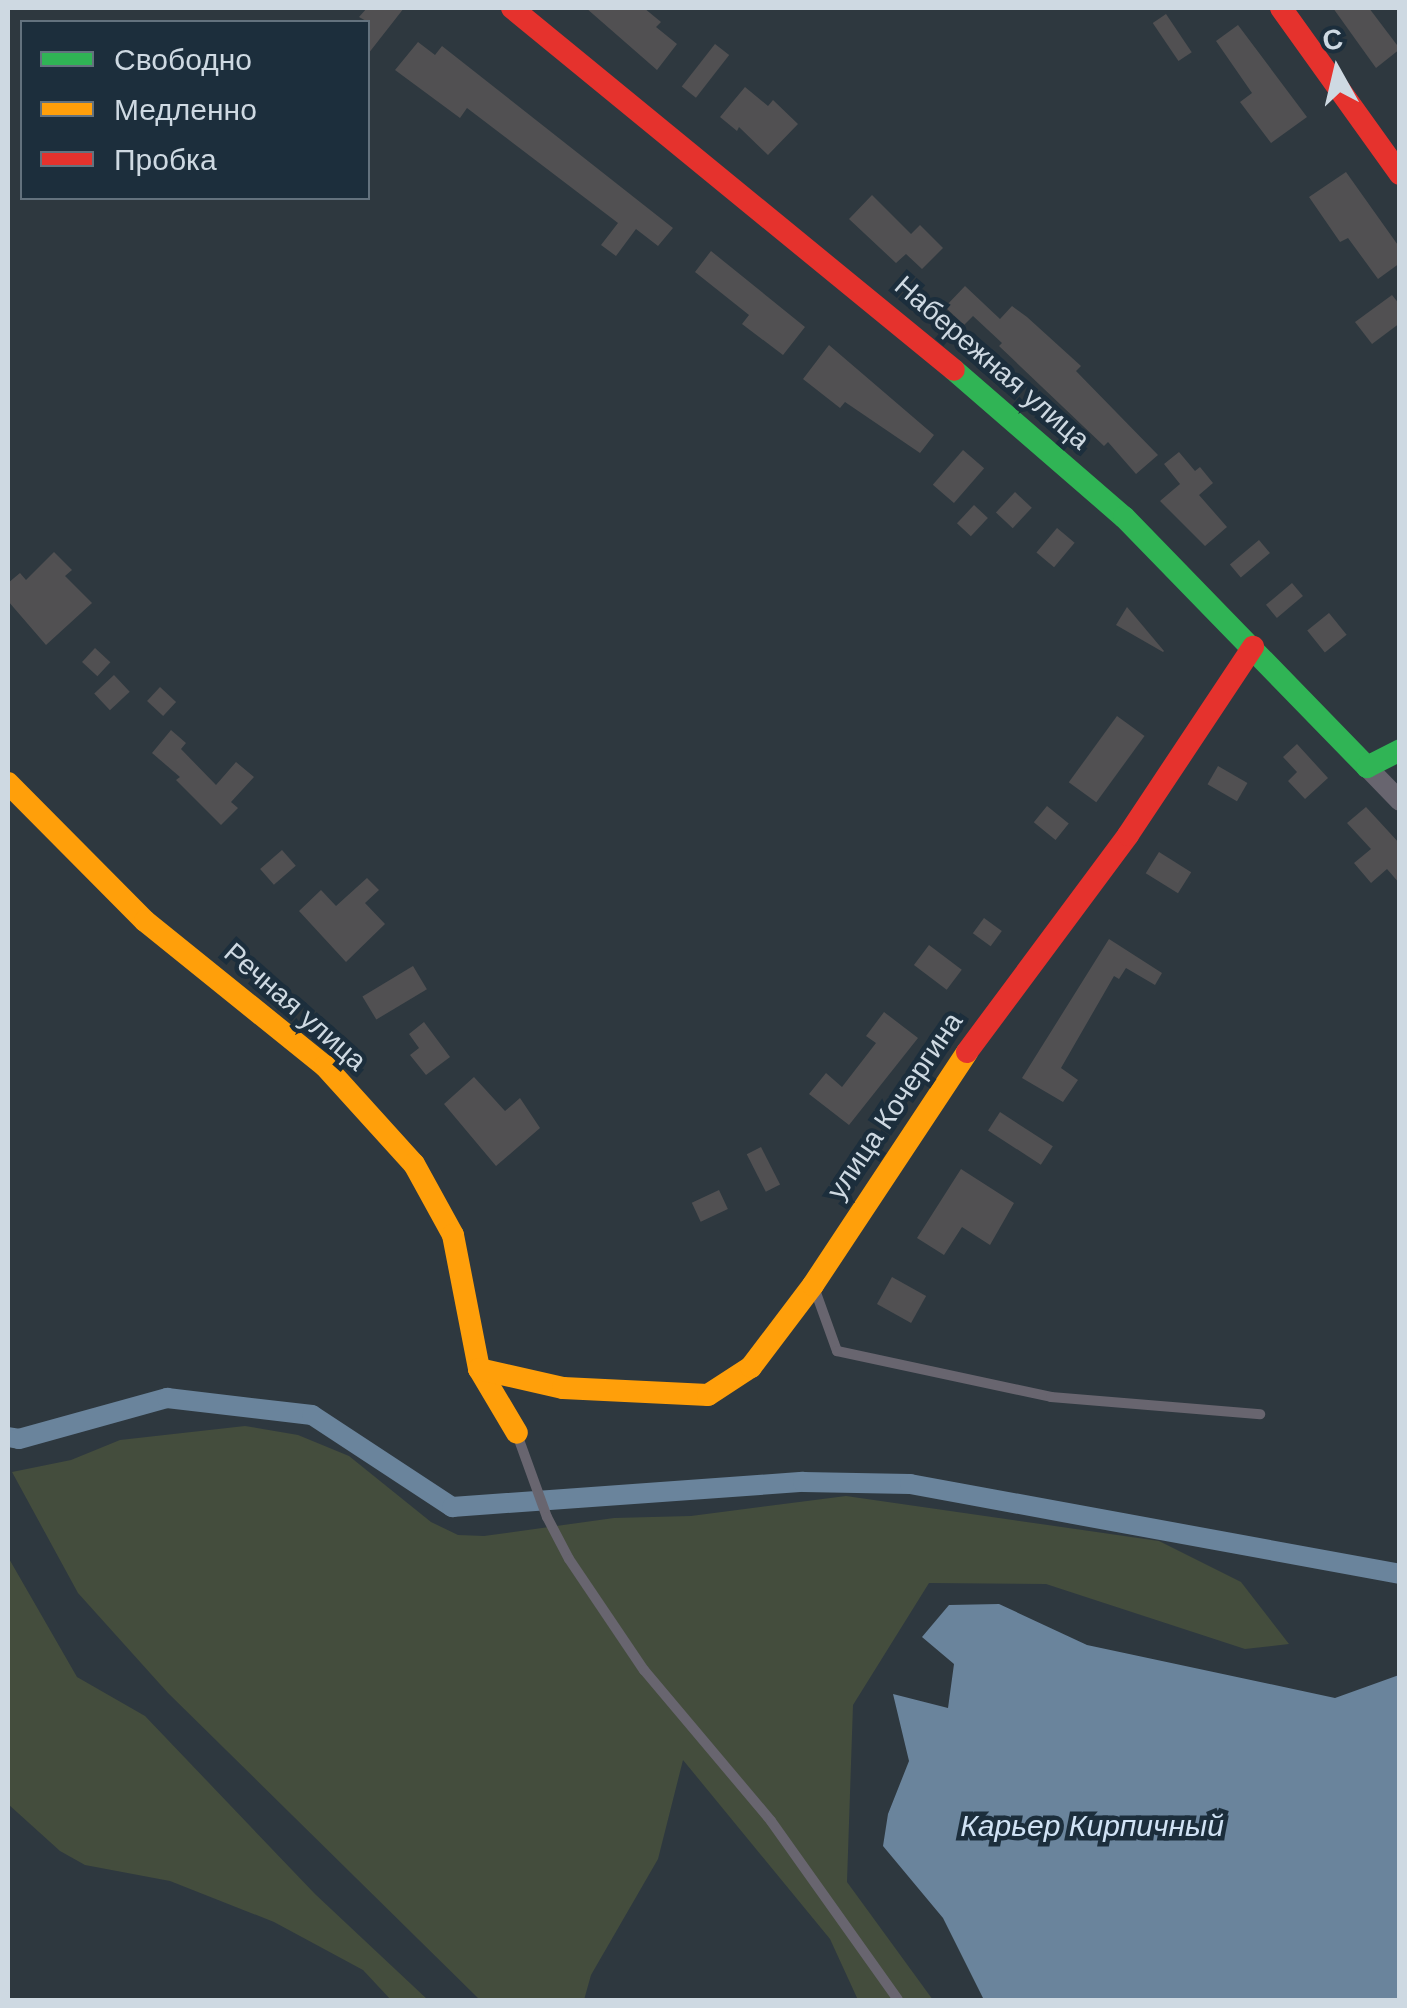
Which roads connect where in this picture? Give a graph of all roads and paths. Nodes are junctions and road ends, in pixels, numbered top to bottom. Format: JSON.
{"nodes":[{"id":1,"x":512,"y":8,"type":"edge"},
{"id":2,"x":1281,"y":8,"type":"edge"},
{"id":3,"x":1400,"y":174,"type":"edge"},
{"id":4,"x":1253,"y":648,"type":"junction"},
{"id":5,"x":1400,"y":750,"type":"edge"},
{"id":6,"x":1368,"y":768,"type":"junction"},
{"id":7,"x":8,"y":783,"type":"edge"},
{"id":8,"x":1400,"y":802,"type":"edge"},
{"id":9,"x":812,"y":1285,"type":"junction"},
{"id":10,"x":479,"y":1369,"type":"junction"},
{"id":11,"x":1260,"y":1414,"type":"dead end"},
{"id":12,"x":517,"y":1433,"type":"joint"},
{"id":13,"x":898,"y":2000,"type":"edge"}],
"edges":[{"from":1,"to":4,"type":"street","name":"Набережная улица"},
{"from":2,"to":3,"type":"street"},
{"from":4,"to":6,"type":"street","name":"Набережная улица"},
{"from":4,"to":9,"type":"street","name":"улица Кочергина"},
{"from":5,"to":6,"type":"street"},
{"from":6,"to":8,"type":"street","name":"Набережная улица"},
{"from":7,"to":10,"type":"street","name":"Речная улица"},
{"from":9,"to":10,"type":"street","name":"улица Кочергина"},
{"from":9,"to":11,"type":"lane"},
{"from":10,"to":12,"type":"street","name":"Речная улица"},
{"from":12,"to":13,"type":"lane"}]}
